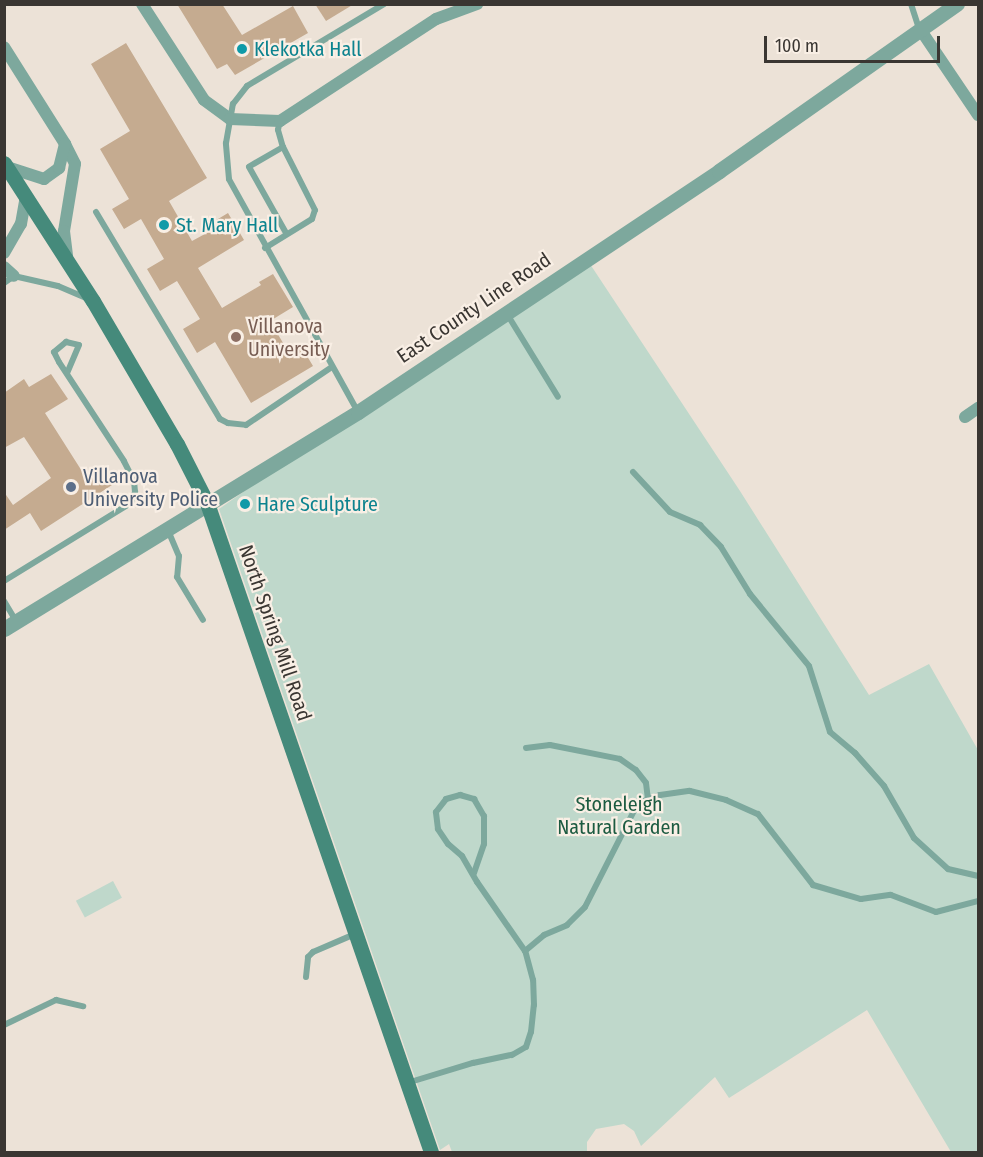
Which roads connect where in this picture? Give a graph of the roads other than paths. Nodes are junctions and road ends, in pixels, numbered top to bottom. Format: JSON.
{"nodes":[{"id":1,"x":142,"y":4,"type":"edge"},
{"id":2,"x":384,"y":4,"type":"edge"},
{"id":3,"x":477,"y":4,"type":"edge"},
{"id":4,"x":912,"y":4,"type":"edge"},
{"id":5,"x":957,"y":4,"type":"edge"},
{"id":6,"x":920,"y":29,"type":"junction"},
{"id":7,"x":4,"y":47,"type":"edge"},
{"id":8,"x":978,"y":115,"type":"edge"},
{"id":9,"x":230,"y":119,"type":"junction"},
{"id":10,"x":280,"y":121,"type":"junction"},
{"id":11,"x":65,"y":144,"type":"junction"},
{"id":12,"x":283,"y":147,"type":"junction"},
{"id":13,"x":6,"y":165,"type":"edge"},
{"id":14,"x":26,"y":196,"type":"junction"},
{"id":15,"x":96,"y":212,"type":"dead end"},
{"id":16,"x":286,"y":233,"type":"junction"},
{"id":17,"x":265,"y":248,"type":"junction"},
{"id":18,"x":4,"y":253,"type":"edge"},
{"id":19,"x":71,"y":266,"type":"junction"},
{"id":20,"x":8,"y":276,"type":"edge"},
{"id":21,"x":93,"y":300,"type":"junction"},
{"id":22,"x":506,"y":311,"type":"junction"},
{"id":23,"x":332,"y":367,"type":"junction"},
{"id":24,"x":67,"y":373,"type":"junction"},
{"id":25,"x":558,"y":397,"type":"dead end"},
{"id":26,"x":978,"y":408,"type":"edge"},
{"id":27,"x":358,"y":411,"type":"junction"},
{"id":28,"x":965,"y":417,"type":"dead end"},
{"id":29,"x":633,"y":472,"type":"dead end"},
{"id":30,"x":207,"y":503,"type":"junction"},
{"id":31,"x":167,"y":528,"type":"junction"},
{"id":32,"x":4,"y":581,"type":"edge"},
{"id":33,"x":4,"y":601,"type":"edge"},
{"id":34,"x":203,"y":620,"type":"dead end"},
{"id":35,"x":10,"y":625,"type":"edge"},
{"id":36,"x":526,"y":748,"type":"dead end"},
{"id":37,"x":648,"y":800,"type":"junction"},
{"id":38,"x":474,"y":873,"type":"junction"},
{"id":39,"x":978,"y":876,"type":"edge"},
{"id":40,"x":978,"y":901,"type":"edge"},
{"id":41,"x":356,"y":934,"type":"junction"},
{"id":42,"x":525,"y":951,"type":"junction"},
{"id":43,"x":306,"y":977,"type":"dead end"},
{"id":44,"x":83,"y":1006,"type":"dead end"},
{"id":45,"x":4,"y":1025,"type":"edge"},
{"id":46,"x":407,"y":1084,"type":"junction"},
{"id":47,"x":430,"y":1152,"type":"edge"}],
"edges":[{"from":1,"to":9,"type":"street"},
{"from":2,"to":9,"type":"lane"},
{"from":3,"to":10,"type":"street"},
{"from":4,"to":6,"type":"lane"},
{"from":5,"to":6,"type":"street","name":"East County Line Road"},
{"from":6,"to":8,"type":"street"},
{"from":6,"to":22,"type":"street","name":"East County Line Road"},
{"from":7,"to":11,"type":"street"},
{"from":9,"to":10,"type":"street"},
{"from":9,"to":17,"type":"lane"},
{"from":10,"to":12,"type":"lane"},
{"from":11,"to":13,"type":"street"},
{"from":11,"to":19,"type":"street"},
{"from":12,"to":16,"type":"lane"},
{"from":12,"to":16,"type":"lane"},
{"from":13,"to":14,"type":"main road","name":"North Spring Mill Road"},
{"from":14,"to":18,"type":"street"},
{"from":14,"to":19,"type":"main road","name":"North Spring Mill Road"},
{"from":15,"to":23,"type":"lane"},
{"from":16,"to":17,"type":"lane"},
{"from":17,"to":23,"type":"lane"},
{"from":19,"to":21,"type":"main road","name":"North Spring Mill Road"},
{"from":20,"to":21,"type":"lane"},
{"from":21,"to":30,"type":"main road","name":"North Spring Mill Road"},
{"from":22,"to":25,"type":"lane"},
{"from":22,"to":27,"type":"street","name":"East County Line Road"},
{"from":23,"to":27,"type":"lane"},
{"from":24,"to":24,"type":"lane"},
{"from":24,"to":32,"type":"lane"},
{"from":26,"to":28,"type":"street"},
{"from":27,"to":30,"type":"street","name":"East County Line Road"},
{"from":29,"to":39,"type":"lane"},
{"from":30,"to":31,"type":"street","name":"East County Line Road"},
{"from":30,"to":41,"type":"main road","name":"North Spring Mill Road"},
{"from":31,"to":34,"type":"lane"},
{"from":31,"to":35,"type":"street","name":"East County Line Road"},
{"from":33,"to":35,"type":"lane"},
{"from":36,"to":37,"type":"lane"},
{"from":37,"to":40,"type":"lane"},
{"from":37,"to":42,"type":"lane"},
{"from":38,"to":38,"type":"lane"},
{"from":38,"to":42,"type":"lane"},
{"from":41,"to":43,"type":"lane"},
{"from":41,"to":46,"type":"main road","name":"North Spring Mill Road"},
{"from":42,"to":46,"type":"lane"},
{"from":44,"to":45,"type":"lane"},
{"from":46,"to":47,"type":"main road","name":"North Spring Mill Road"}]}
